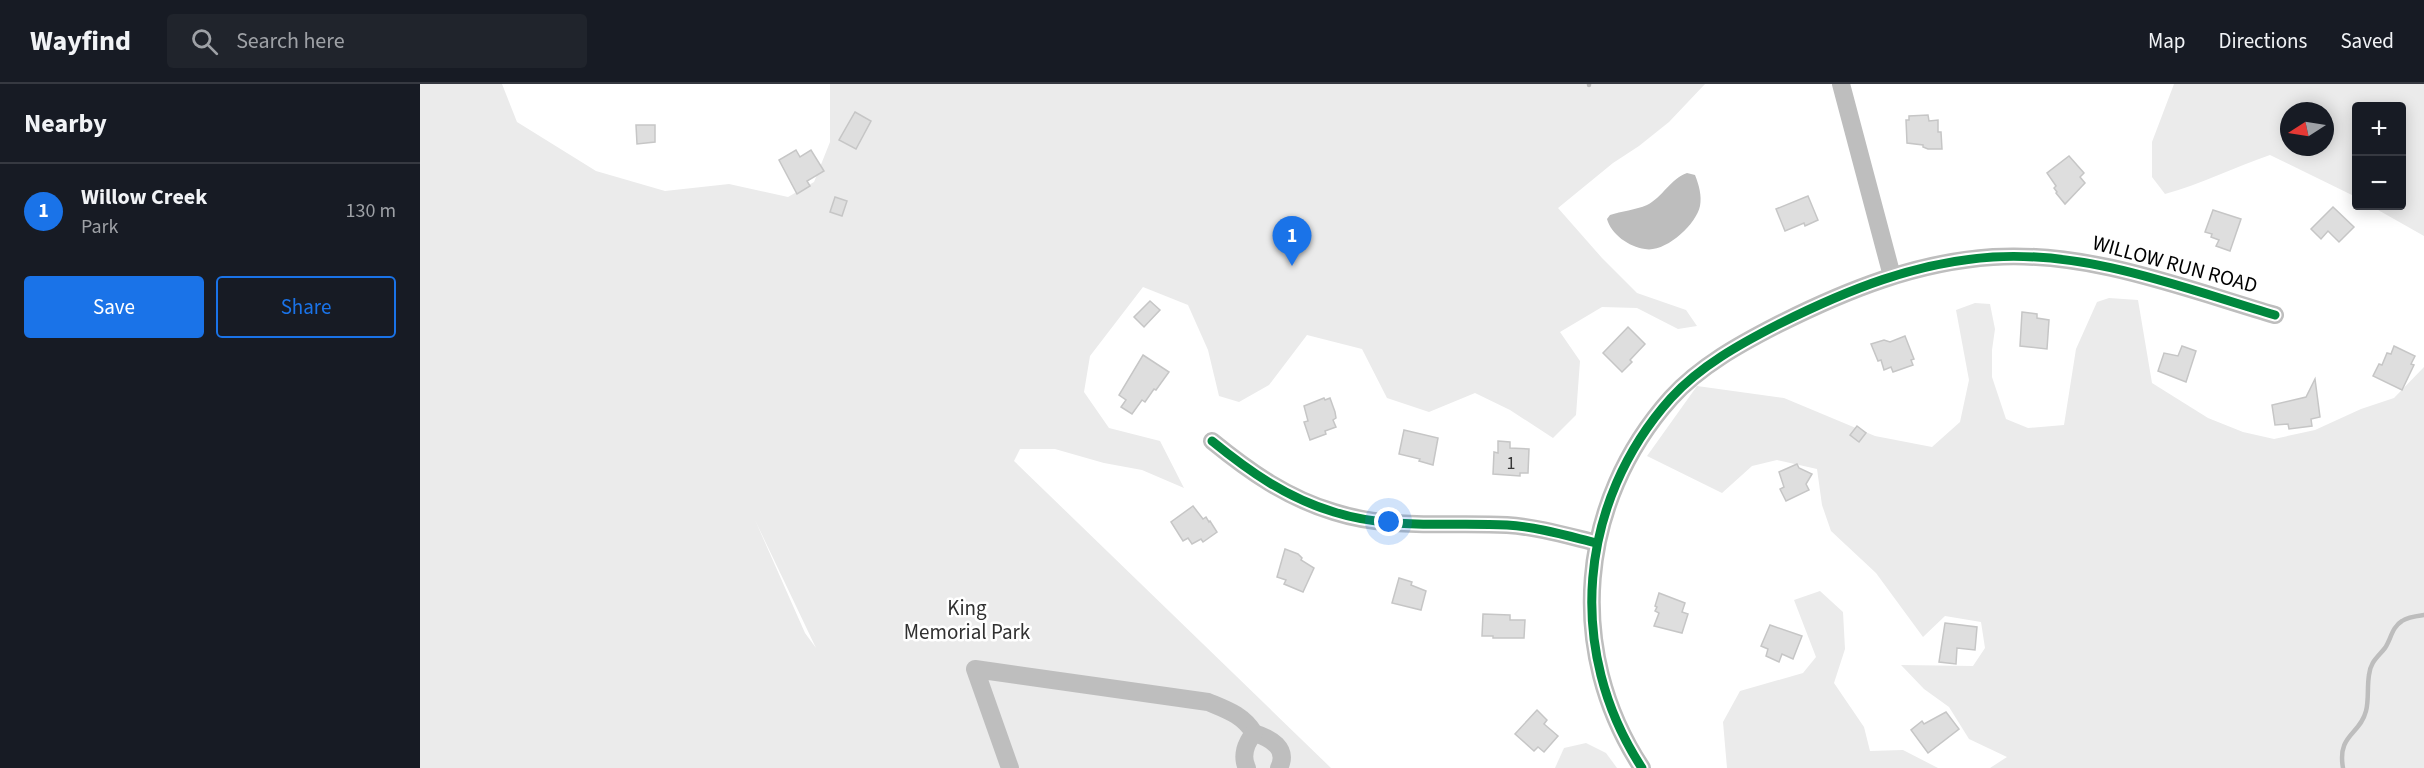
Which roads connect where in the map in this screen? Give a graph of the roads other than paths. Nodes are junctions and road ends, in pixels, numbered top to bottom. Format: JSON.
{"nodes":[{"id":1,"x":1841,"y":84,"type":"edge"},
{"id":2,"x":1892,"y":276,"type":"junction"},
{"id":3,"x":2275,"y":315,"type":"dead end"},
{"id":4,"x":1212,"y":441,"type":"dead end"},
{"id":5,"x":1597,"y":543,"type":"junction"},
{"id":6,"x":1254,"y":733,"type":"junction"},
{"id":7,"x":1010,"y":768,"type":"edge"},
{"id":8,"x":1247,"y":768,"type":"edge"},
{"id":9,"x":1279,"y":768,"type":"edge"},
{"id":10,"x":1642,"y":768,"type":"edge"}],
"edges":[{"from":1,"to":2,"type":"street"},
{"from":2,"to":3,"type":"street","name":"WILLOW RUN ROAD"},
{"from":2,"to":5,"type":"street","name":"WILLOW RUN ROAD"},
{"from":4,"to":5,"type":"street"},
{"from":5,"to":10,"type":"street","name":"WILLOW RUN ROAD"},
{"from":6,"to":7,"type":"street"},
{"from":6,"to":8,"type":"street"},
{"from":6,"to":9,"type":"street"}]}
